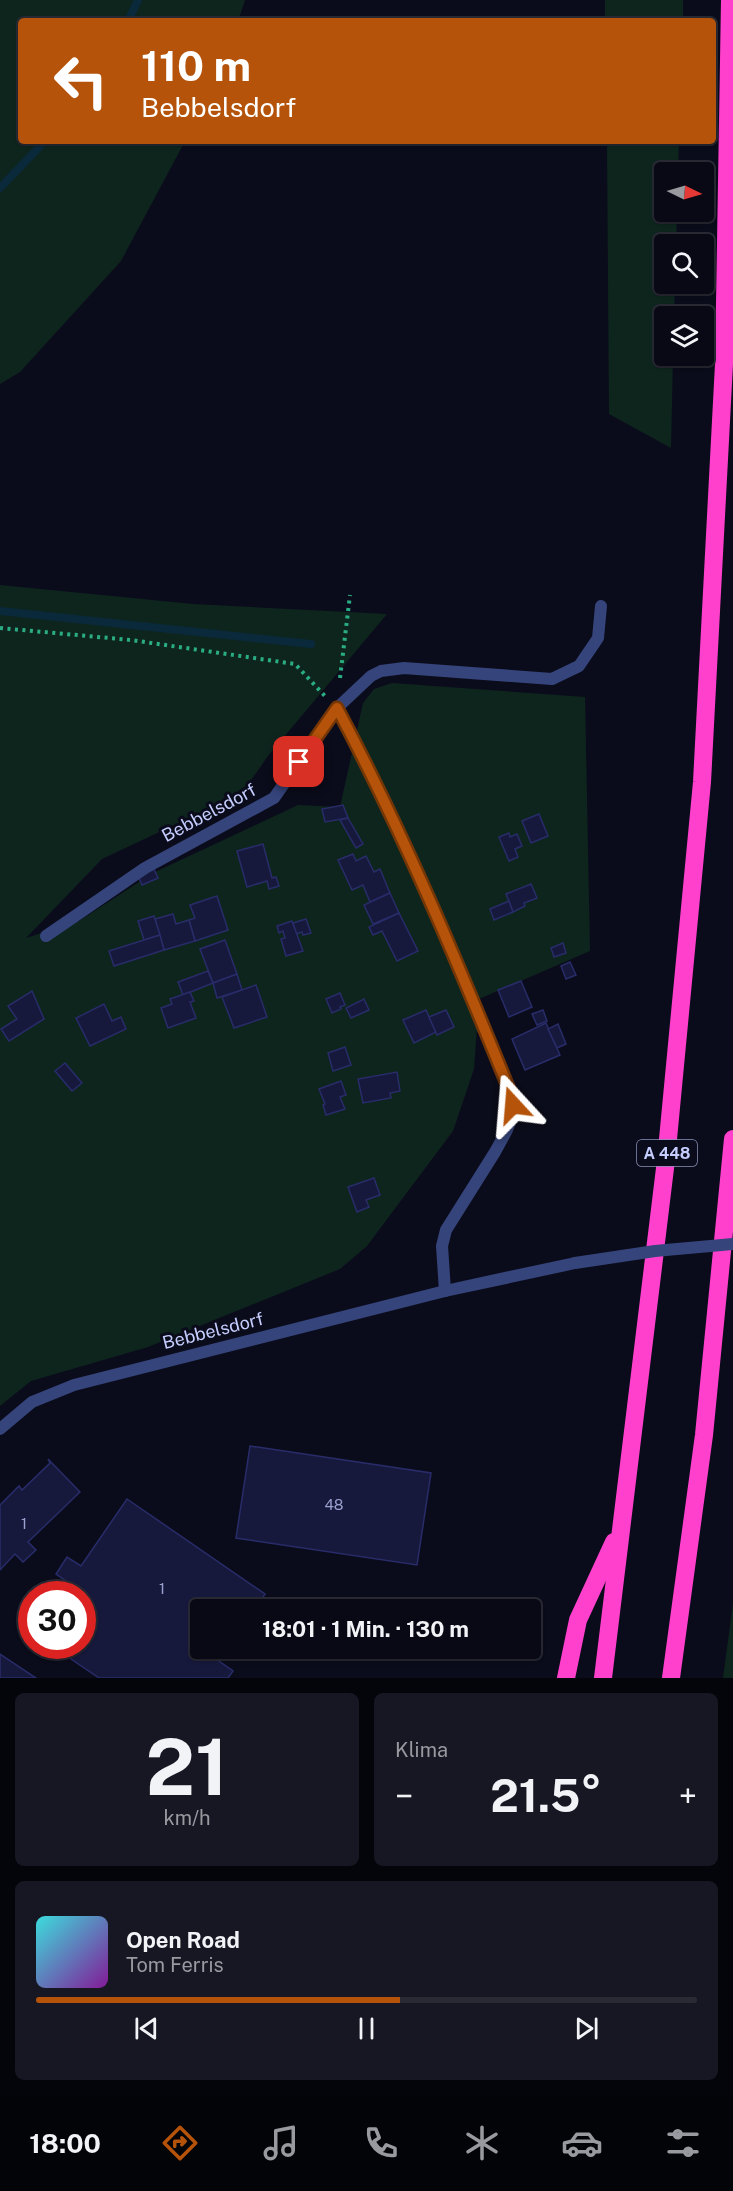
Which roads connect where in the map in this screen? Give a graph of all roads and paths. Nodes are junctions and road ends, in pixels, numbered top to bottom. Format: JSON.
{"nodes":[{"id":1,"x":730,"y":0,"type":"edge"},
{"id":2,"x":350,"y":595,"type":"dead end"},
{"id":3,"x":601,"y":606,"type":"dead end"},
{"id":4,"x":0,"y":628,"type":"edge"},
{"id":5,"x":337,"y":708,"type":"junction"},
{"id":6,"x":46,"y":936,"type":"dead end"},
{"id":7,"x":733,"y":1139,"type":"edge"},
{"id":8,"x":733,"y":1244,"type":"edge"},
{"id":9,"x":445,"y":1291,"type":"junction"},
{"id":10,"x":0,"y":1429,"type":"edge"},
{"id":11,"x":622,"y":1524,"type":"junction"},
{"id":12,"x":566,"y":1678,"type":"edge"},
{"id":13,"x":603,"y":1678,"type":"edge"},
{"id":14,"x":671,"y":1678,"type":"edge"}],
"edges":[{"from":1,"to":11,"type":"highway","number":"A 448"},
{"from":2,"to":5,"type":"path"},
{"from":3,"to":5,"type":"street","name":"Bebbelsdorf"},
{"from":4,"to":5,"type":"path"},
{"from":5,"to":6,"type":"street","name":"Bebbelsdorf"},
{"from":5,"to":9,"type":"street"},
{"from":7,"to":14,"type":"highway"},
{"from":8,"to":9,"type":"street","name":"Bebbelsdorf","bridge":true},
{"from":9,"to":10,"type":"street","name":"Bebbelsdorf"},
{"from":11,"to":12,"type":"highway"},
{"from":11,"to":13,"type":"highway","number":"A 448"}]}
